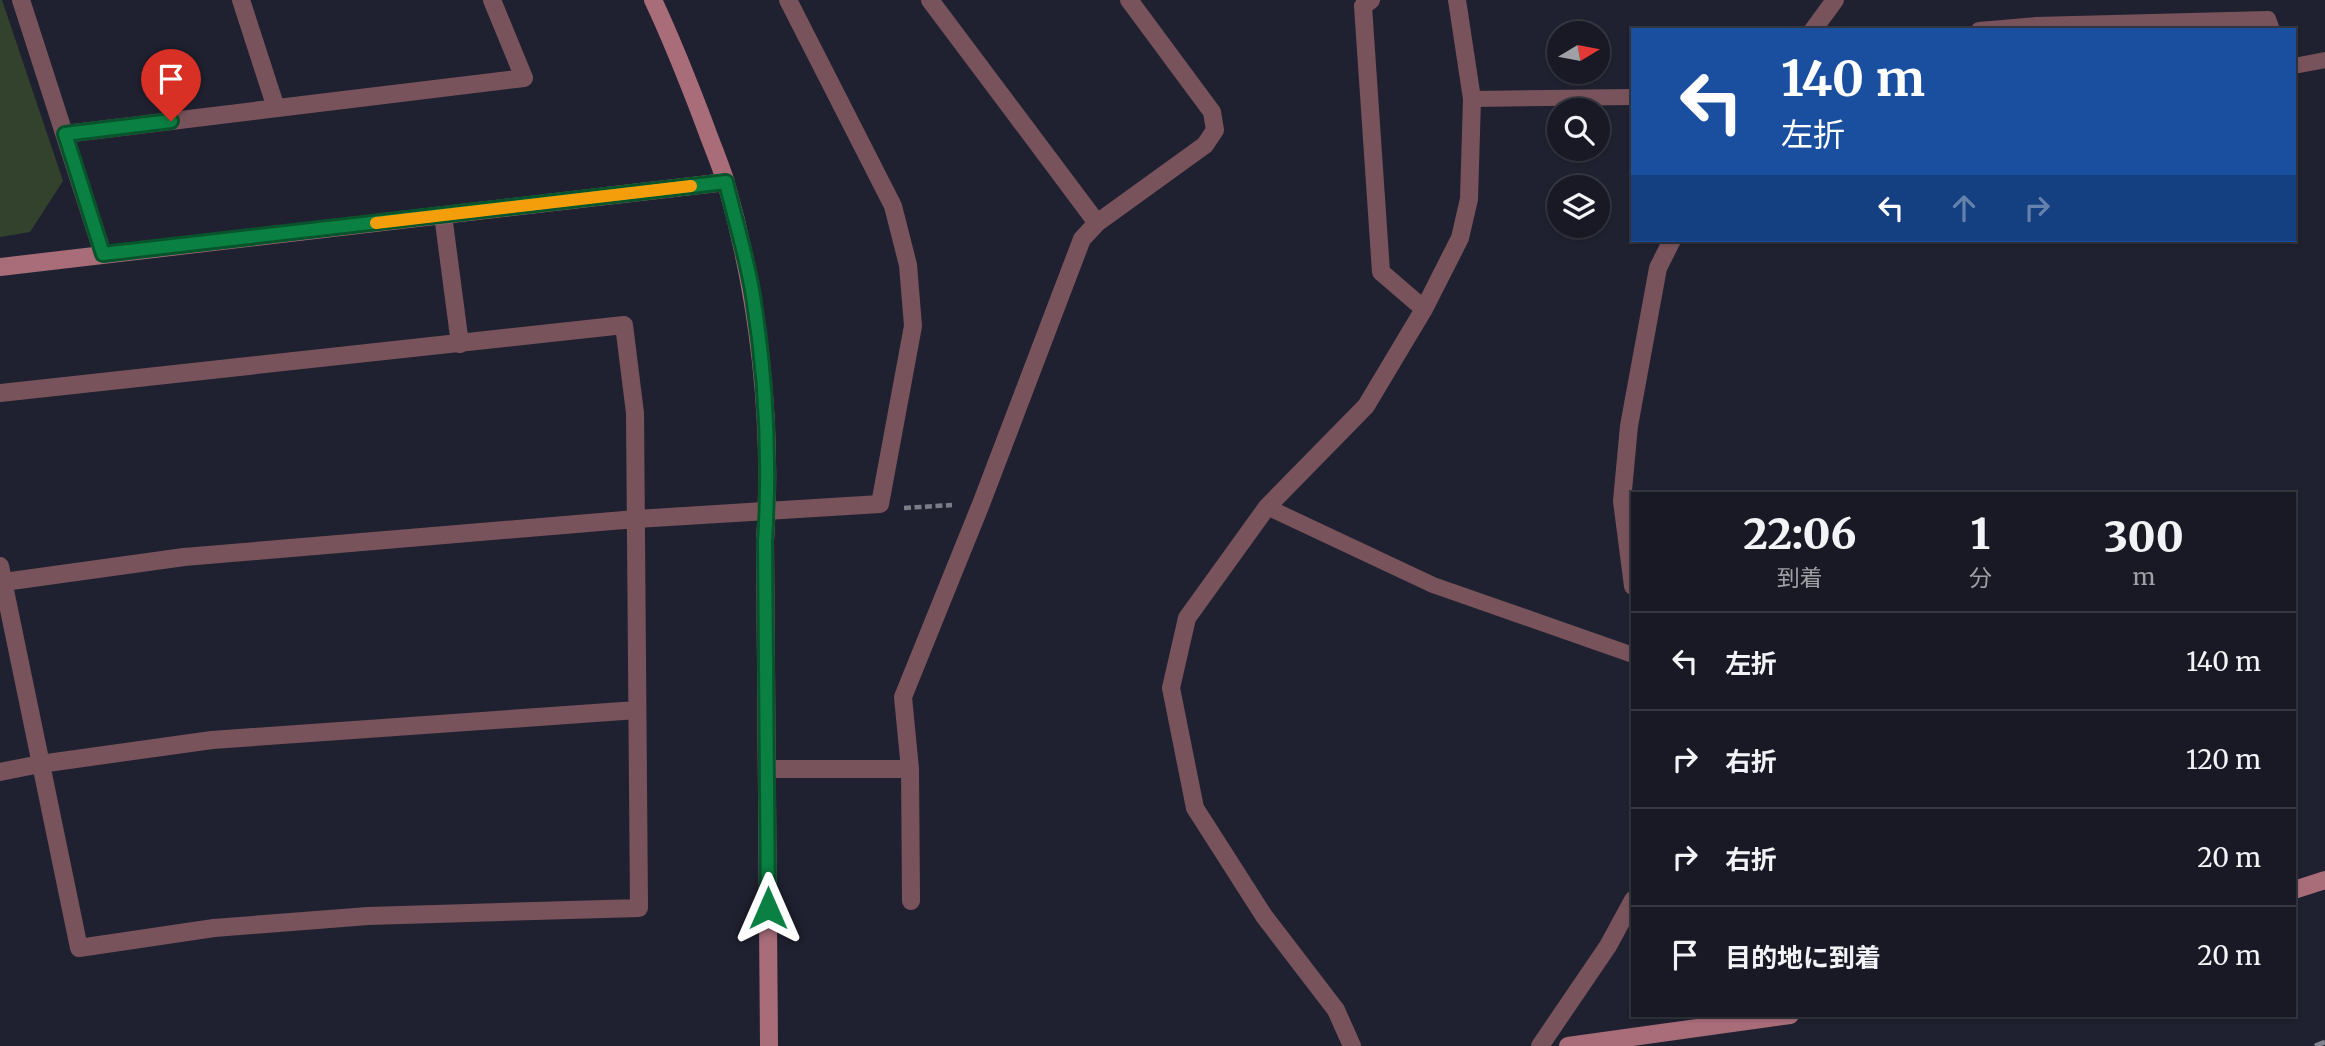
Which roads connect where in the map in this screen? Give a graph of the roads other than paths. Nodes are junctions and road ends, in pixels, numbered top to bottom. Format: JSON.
{"nodes":[{"id":1,"x":21,"y":0,"type":"edge"},
{"id":2,"x":241,"y":0,"type":"edge"},
{"id":3,"x":492,"y":0,"type":"edge"},
{"id":4,"x":653,"y":0,"type":"edge"},
{"id":5,"x":788,"y":0,"type":"edge"},
{"id":6,"x":930,"y":0,"type":"edge"},
{"id":7,"x":1129,"y":0,"type":"edge"},
{"id":8,"x":1371,"y":0,"type":"edge"},
{"id":9,"x":1457,"y":0,"type":"edge"},
{"id":10,"x":1835,"y":0,"type":"edge"},
{"id":11,"x":1814,"y":28,"type":"edge"},
{"id":12,"x":2002,"y":28,"type":"edge"},
{"id":13,"x":2271,"y":28,"type":"edge"},
{"id":14,"x":2325,"y":60,"type":"edge"},
{"id":15,"x":2296,"y":66,"type":"edge"},
{"id":16,"x":1631,"y":97,"type":"edge"},
{"id":17,"x":1472,"y":99,"type":"junction"},
{"id":18,"x":276,"y":108,"type":"junction"},
{"id":19,"x":65,"y":134,"type":"junction"},
{"id":20,"x":726,"y":182,"type":"junction"},
{"id":21,"x":443,"y":215,"type":"junction"},
{"id":22,"x":1097,"y":223,"type":"junction"},
{"id":23,"x":1671,"y":242,"type":"edge"},
{"id":24,"x":103,"y":254,"type":"junction"},
{"id":25,"x":0,"y":267,"type":"edge"},
{"id":26,"x":1424,"y":309,"type":"junction"},
{"id":27,"x":460,"y":344,"type":"junction"},
{"id":28,"x":0,"y":393,"type":"edge"},
{"id":29,"x":1267,"y":507,"type":"junction"},
{"id":30,"x":767,"y":512,"type":"junction"},
{"id":31,"x":636,"y":519,"type":"junction"},
{"id":32,"x":1631,"y":571,"type":"edge"},
{"id":33,"x":2,"y":574,"type":"edge"},
{"id":34,"x":1631,"y":654,"type":"edge"},
{"id":35,"x":638,"y":710,"type":"junction"},
{"id":36,"x":40,"y":764,"type":"junction"},
{"id":37,"x":768,"y":769,"type":"junction"},
{"id":38,"x":910,"y":769,"type":"junction"},
{"id":39,"x":0,"y":772,"type":"edge"},
{"id":40,"x":2325,"y":880,"type":"edge"},
{"id":41,"x":2296,"y":889,"type":"edge"},
{"id":42,"x":911,"y":901,"type":"dead end"},
{"id":43,"x":1631,"y":904,"type":"edge"},
{"id":44,"x":1776,"y":1017,"type":"edge"},
{"id":45,"x":769,"y":1046,"type":"edge"},
{"id":46,"x":1352,"y":1046,"type":"edge"},
{"id":47,"x":1540,"y":1046,"type":"edge"},
{"id":48,"x":1568,"y":1046,"type":"edge"}],
"edges":[{"from":1,"to":19,"type":"street"},
{"from":2,"to":18,"type":"street"},
{"from":3,"to":18,"type":"street"},
{"from":4,"to":20,"type":"street"},
{"from":5,"to":30,"type":"street"},
{"from":6,"to":22,"type":"street"},
{"from":7,"to":22,"type":"street"},
{"from":8,"to":26,"type":"street"},
{"from":9,"to":17,"type":"street"},
{"from":10,"to":11,"type":"street"},
{"from":12,"to":13,"type":"lane"},
{"from":14,"to":15,"type":"lane"},
{"from":16,"to":17,"type":"lane"},
{"from":17,"to":26,"type":"street"},
{"from":18,"to":19,"type":"street"},
{"from":19,"to":24,"type":"street"},
{"from":20,"to":21,"type":"street"},
{"from":20,"to":30,"type":"street"},
{"from":21,"to":24,"type":"street"},
{"from":21,"to":27,"type":"street"},
{"from":22,"to":38,"type":"street"},
{"from":23,"to":32,"type":"street"},
{"from":24,"to":25,"type":"street"},
{"from":26,"to":29,"type":"street"},
{"from":27,"to":28,"type":"street"},
{"from":27,"to":31,"type":"street"},
{"from":29,"to":34,"type":"lane"},
{"from":29,"to":46,"type":"street"},
{"from":30,"to":31,"type":"street"},
{"from":30,"to":37,"type":"street"},
{"from":31,"to":33,"type":"street"},
{"from":31,"to":35,"type":"street"},
{"from":33,"to":36,"type":"street"},
{"from":35,"to":36,"type":"street"},
{"from":35,"to":36,"type":"street"},
{"from":36,"to":39,"type":"street"},
{"from":37,"to":38,"type":"street"},
{"from":37,"to":45,"type":"street"},
{"from":38,"to":42,"type":"street"},
{"from":40,"to":41,"type":"street"},
{"from":43,"to":47,"type":"street"},
{"from":44,"to":48,"type":"street"}]}
